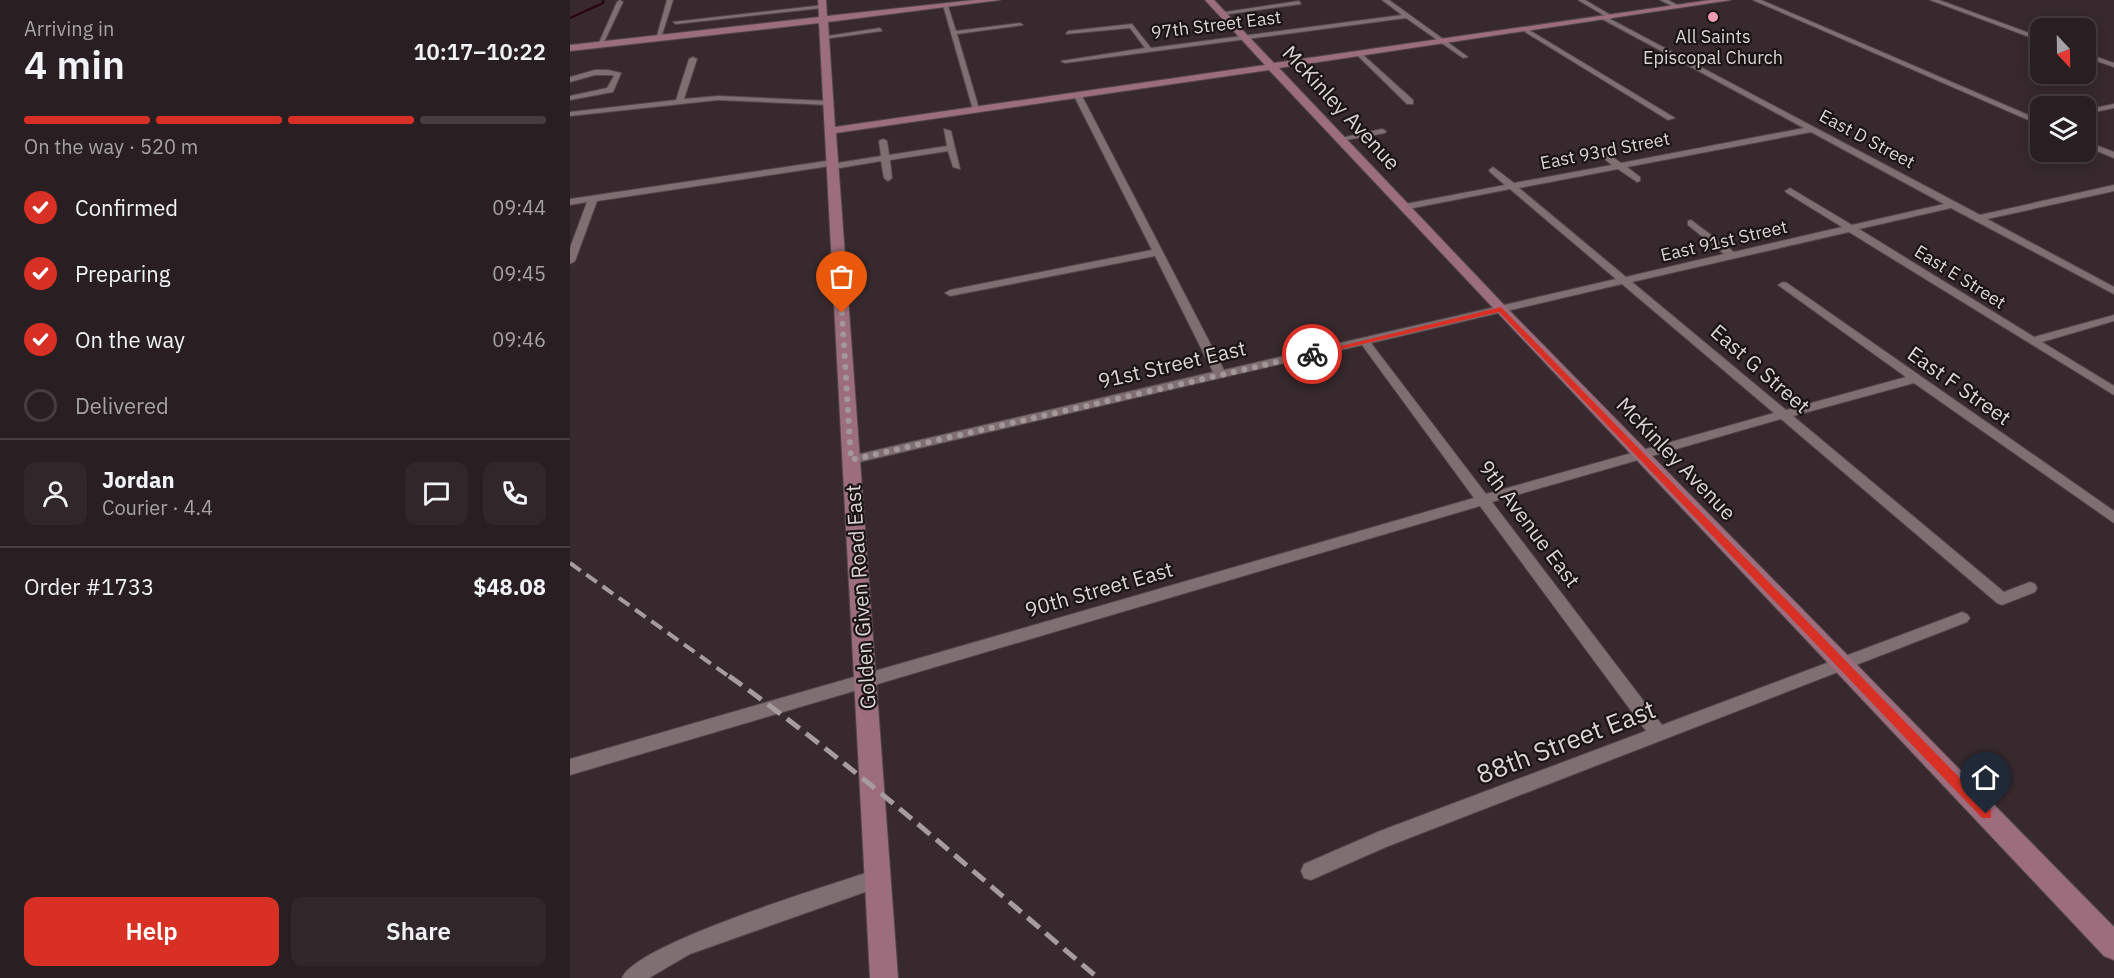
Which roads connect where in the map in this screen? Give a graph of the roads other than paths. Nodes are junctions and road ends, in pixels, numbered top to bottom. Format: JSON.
{"nodes":[{"id":1,"x":670,"y":0,"type":"edge"},
{"id":2,"x":996,"y":0,"type":"edge"},
{"id":3,"x":1209,"y":0,"type":"edge"},
{"id":4,"x":1385,"y":0,"type":"edge"},
{"id":5,"x":1581,"y":0,"type":"edge"},
{"id":6,"x":1663,"y":0,"type":"edge"},
{"id":7,"x":1727,"y":0,"type":"edge"},
{"id":8,"x":1756,"y":0,"type":"edge"},
{"id":9,"x":1933,"y":0,"type":"edge"},
{"id":10,"x":620,"y":2,"type":"dead end"},
{"id":11,"x":1299,"y":3,"type":"dead end"},
{"id":12,"x":945,"y":6,"type":"junction"},
{"id":13,"x":1678,"y":7,"type":"junction"},
{"id":14,"x":823,"y":9,"type":"edge"},
{"id":15,"x":1222,"y":13,"type":"junction"},
{"id":16,"x":1407,"y":16,"type":"junction"},
{"id":17,"x":1608,"y":17,"type":"junction"},
{"id":18,"x":716,"y":18,"type":"junction"},
{"id":19,"x":676,"y":22,"type":"dead end"},
{"id":20,"x":1020,"y":25,"type":"dead end"},
{"id":21,"x":880,"y":30,"type":"dead end"},
{"id":22,"x":1527,"y":31,"type":"junction"},
{"id":23,"x":712,"y":32,"type":"junction"},
{"id":24,"x":953,"y":33,"type":"junction"},
{"id":25,"x":1068,"y":33,"type":"dead end"},
{"id":26,"x":2030,"y":35,"type":"edge"},
{"id":27,"x":824,"y":37,"type":"junction"},
{"id":28,"x":1244,"y":37,"type":"junction"},
{"id":29,"x":658,"y":38,"type":"junction"},
{"id":30,"x":1444,"y":42,"type":"junction"},
{"id":31,"x":600,"y":44,"type":"junction"},
{"id":32,"x":570,"y":48,"type":"edge"},
{"id":33,"x":1149,"y":49,"type":"junction"},
{"id":34,"x":1359,"y":54,"type":"junction"},
{"id":35,"x":1465,"y":57,"type":"dead end"},
{"id":36,"x":693,"y":59,"type":"dead end"},
{"id":37,"x":2096,"y":59,"type":"edge"},
{"id":38,"x":1065,"y":61,"type":"dead end"},
{"id":39,"x":2114,"y":65,"type":"edge"},
{"id":40,"x":1270,"y":67,"type":"junction"},
{"id":41,"x":573,"y":78,"type":"edge"},
{"id":42,"x":1078,"y":96,"type":"junction"},
{"id":43,"x":570,"y":98,"type":"edge"},
{"id":44,"x":680,"y":100,"type":"junction"},
{"id":45,"x":1410,"y":102,"type":"dead end"},
{"id":46,"x":828,"y":103,"type":"junction"},
{"id":47,"x":2114,"y":106,"type":"edge"},
{"id":48,"x":977,"y":110,"type":"junction"},
{"id":49,"x":2096,"y":110,"type":"edge"},
{"id":50,"x":570,"y":114,"type":"edge"},
{"id":51,"x":1671,"y":118,"type":"dead end"},
{"id":52,"x":2030,"y":119,"type":"edge"},
{"id":53,"x":1814,"y":129,"type":"junction"},
{"id":54,"x":830,"y":131,"type":"junction"},
{"id":55,"x":947,"y":131,"type":"dead end"},
{"id":56,"x":1382,"y":131,"type":"dead end"},
{"id":57,"x":1340,"y":139,"type":"junction"},
{"id":58,"x":884,"y":141,"type":"dead end"},
{"id":59,"x":952,"y":148,"type":"junction"},
{"id":60,"x":2096,"y":148,"type":"edge"},
{"id":61,"x":1601,"y":152,"type":"dead end"},
{"id":62,"x":2114,"y":155,"type":"edge"},
{"id":63,"x":886,"y":158,"type":"junction"},
{"id":64,"x":833,"y":165,"type":"junction"},
{"id":65,"x":1618,"y":165,"type":"junction"},
{"id":66,"x":957,"y":167,"type":"dead end"},
{"id":67,"x":1494,"y":170,"type":"dead end"},
{"id":68,"x":888,"y":177,"type":"dead end"},
{"id":69,"x":1637,"y":179,"type":"dead end"},
{"id":70,"x":1513,"y":185,"type":"junction"},
{"id":71,"x":2114,"y":188,"type":"edge"},
{"id":72,"x":1790,"y":191,"type":"dead end"},
{"id":73,"x":593,"y":199,"type":"junction"},
{"id":74,"x":570,"y":202,"type":"edge"},
{"id":75,"x":1955,"y":204,"type":"junction"},
{"id":76,"x":1403,"y":207,"type":"junction"},
{"id":77,"x":1981,"y":218,"type":"junction"},
{"id":78,"x":1691,"y":223,"type":"dead end"},
{"id":79,"x":1851,"y":229,"type":"junction"},
{"id":80,"x":1159,"y":252,"type":"junction"},
{"id":81,"x":1732,"y":256,"type":"junction"},
{"id":82,"x":570,"y":261,"type":"edge"},
{"id":83,"x":1626,"y":280,"type":"junction"},
{"id":84,"x":1783,"y":285,"type":"dead end"},
{"id":85,"x":2114,"y":291,"type":"edge"},
{"id":86,"x":950,"y":293,"type":"dead end"},
{"id":87,"x":1501,"y":310,"type":"junction"},
{"id":88,"x":2114,"y":318,"type":"edge"},
{"id":89,"x":2033,"y":341,"type":"junction"},
{"id":90,"x":1365,"y":342,"type":"junction"},
{"id":91,"x":1220,"y":374,"type":"junction"},
{"id":92,"x":1914,"y":379,"type":"junction"},
{"id":93,"x":2114,"y":391,"type":"edge"},
{"id":94,"x":1785,"y":416,"type":"junction"},
{"id":95,"x":1640,"y":454,"type":"junction"},
{"id":96,"x":851,"y":460,"type":"junction"},
{"id":97,"x":1486,"y":501,"type":"junction"},
{"id":98,"x":2114,"y":518,"type":"edge"},
{"id":99,"x":2030,"y":588,"type":"dead end"},
{"id":100,"x":1962,"y":618,"type":"dead end"},
{"id":101,"x":1841,"y":663,"type":"junction"},
{"id":102,"x":866,"y":678,"type":"junction"},
{"id":103,"x":1658,"y":733,"type":"junction"},
{"id":104,"x":570,"y":767,"type":"edge"},
{"id":105,"x":1311,"y":871,"type":"dead end"},
{"id":106,"x":878,"y":878,"type":"junction"},
{"id":107,"x":2114,"y":946,"type":"edge"},
{"id":108,"x":632,"y":978,"type":"edge"},
{"id":109,"x":884,"y":978,"type":"edge"}],
"edges":[{"from":1,"to":29,"type":"street"},
{"from":2,"to":12,"type":"street"},
{"from":3,"to":15,"type":"street","name":"McKinley Avenue"},
{"from":4,"to":16,"type":"street"},
{"from":5,"to":17,"type":"street","name":"East D Street"},
{"from":6,"to":13,"type":"street"},
{"from":7,"to":13,"type":"street"},
{"from":8,"to":52,"type":"street"},
{"from":9,"to":26,"type":"street"},
{"from":10,"to":31,"type":"street"},
{"from":11,"to":15,"type":"street"},
{"from":12,"to":14,"type":"street"},
{"from":12,"to":24,"type":"street"},
{"from":13,"to":17,"type":"street"},
{"from":14,"to":18,"type":"street"},
{"from":14,"to":23,"type":"street"},
{"from":14,"to":27,"type":"street","name":"Golden Given Road East"},
{"from":15,"to":28,"type":"street","name":"McKinley Avenue"},
{"from":16,"to":28,"type":"street","name":"97th Street East"},
{"from":16,"to":30,"type":"street"},
{"from":17,"to":22,"type":"street"},
{"from":17,"to":53,"type":"street","name":"East D Street"},
{"from":18,"to":19,"type":"street"},
{"from":18,"to":23,"type":"street"},
{"from":20,"to":24,"type":"street"},
{"from":21,"to":27,"type":"street"},
{"from":22,"to":30,"type":"street"},
{"from":22,"to":51,"type":"street"},
{"from":23,"to":29,"type":"street"},
{"from":24,"to":48,"type":"street"},
{"from":25,"to":33,"type":"street"},
{"from":27,"to":46,"type":"street","name":"Golden Given Road East"},
{"from":28,"to":33,"type":"street","name":"97th Street East"},
{"from":28,"to":40,"type":"street","name":"McKinley Avenue"},
{"from":29,"to":31,"type":"street"},
{"from":30,"to":34,"type":"street"},
{"from":30,"to":35,"type":"street"},
{"from":31,"to":32,"type":"street"},
{"from":33,"to":38,"type":"street","name":"97th Street East"},
{"from":34,"to":40,"type":"street"},
{"from":34,"to":45,"type":"street"},
{"from":36,"to":44,"type":"street"},
{"from":37,"to":39,"type":"street"},
{"from":40,"to":42,"type":"street"},
{"from":40,"to":57,"type":"street","name":"McKinley Avenue"},
{"from":41,"to":43,"type":"street"},
{"from":42,"to":48,"type":"street"},
{"from":42,"to":80,"type":"street"},
{"from":44,"to":46,"type":"street"},
{"from":44,"to":50,"type":"street"},
{"from":46,"to":54,"type":"street","name":"Golden Given Road East"},
{"from":47,"to":49,"type":"street"},
{"from":48,"to":54,"type":"street"},
{"from":53,"to":65,"type":"street","name":"East 93rd Street"},
{"from":53,"to":75,"type":"street","name":"East D Street"},
{"from":54,"to":64,"type":"street","name":"Golden Given Road East"},
{"from":55,"to":59,"type":"street"},
{"from":56,"to":57,"type":"street"},
{"from":57,"to":76,"type":"street","name":"McKinley Avenue"},
{"from":58,"to":63,"type":"street"},
{"from":59,"to":63,"type":"street"},
{"from":59,"to":66,"type":"street"},
{"from":60,"to":62,"type":"street"},
{"from":61,"to":65,"type":"street"},
{"from":63,"to":64,"type":"street"},
{"from":63,"to":68,"type":"street"},
{"from":64,"to":73,"type":"street"},
{"from":64,"to":96,"type":"street","name":"Golden Given Road East"},
{"from":65,"to":69,"type":"street"},
{"from":65,"to":70,"type":"street","name":"East 93rd Street"},
{"from":67,"to":70,"type":"street","name":"East G Street"},
{"from":70,"to":76,"type":"street","name":"East 93rd Street"},
{"from":70,"to":83,"type":"street","name":"East G Street"},
{"from":71,"to":77,"type":"street"},
{"from":72,"to":79,"type":"street","name":"East E Street"},
{"from":73,"to":74,"type":"street"},
{"from":73,"to":82,"type":"street"},
{"from":75,"to":77,"type":"street","name":"East D Street"},
{"from":75,"to":79,"type":"street","name":"East 91st Street"},
{"from":76,"to":87,"type":"street","name":"McKinley Avenue"},
{"from":77,"to":85,"type":"street","name":"East D Street"},
{"from":78,"to":81,"type":"street"},
{"from":79,"to":81,"type":"street","name":"East 91st Street"},
{"from":79,"to":89,"type":"street","name":"East E Street"},
{"from":80,"to":86,"type":"street"},
{"from":80,"to":91,"type":"street"},
{"from":81,"to":83,"type":"street","name":"East 91st Street"},
{"from":83,"to":87,"type":"street","name":"East 91st Street"},
{"from":83,"to":94,"type":"street","name":"East G Street"},
{"from":84,"to":92,"type":"street","name":"East F Street"},
{"from":87,"to":90,"type":"street","name":"91st Street East"},
{"from":87,"to":95,"type":"street","name":"McKinley Avenue"},
{"from":88,"to":89,"type":"street"},
{"from":89,"to":93,"type":"street","name":"East E Street"},
{"from":90,"to":91,"type":"street","name":"91st Street East"},
{"from":90,"to":97,"type":"street","name":"9th Avenue East"},
{"from":91,"to":96,"type":"street","name":"91st Street East"},
{"from":92,"to":94,"type":"street","name":"90th Street East"},
{"from":92,"to":98,"type":"street","name":"East F Street"},
{"from":94,"to":95,"type":"street","name":"90th Street East"},
{"from":94,"to":99,"type":"street","name":"East G Street"},
{"from":95,"to":97,"type":"street","name":"90th Street East"},
{"from":95,"to":101,"type":"street","name":"McKinley Avenue"},
{"from":96,"to":102,"type":"street","name":"Golden Given Road East"},
{"from":97,"to":102,"type":"street","name":"90th Street East"},
{"from":97,"to":103,"type":"street","name":"9th Avenue East"},
{"from":100,"to":101,"type":"street","name":"88th Street East"},
{"from":101,"to":103,"type":"street","name":"88th Street East"},
{"from":101,"to":107,"type":"street","name":"McKinley Avenue"},
{"from":102,"to":104,"type":"street","name":"90th Street East"},
{"from":102,"to":106,"type":"street","name":"Golden Given Road East"},
{"from":103,"to":105,"type":"street","name":"88th Street East"},
{"from":106,"to":108,"type":"street"},
{"from":106,"to":109,"type":"street","name":"Golden Given Road East"}]}
